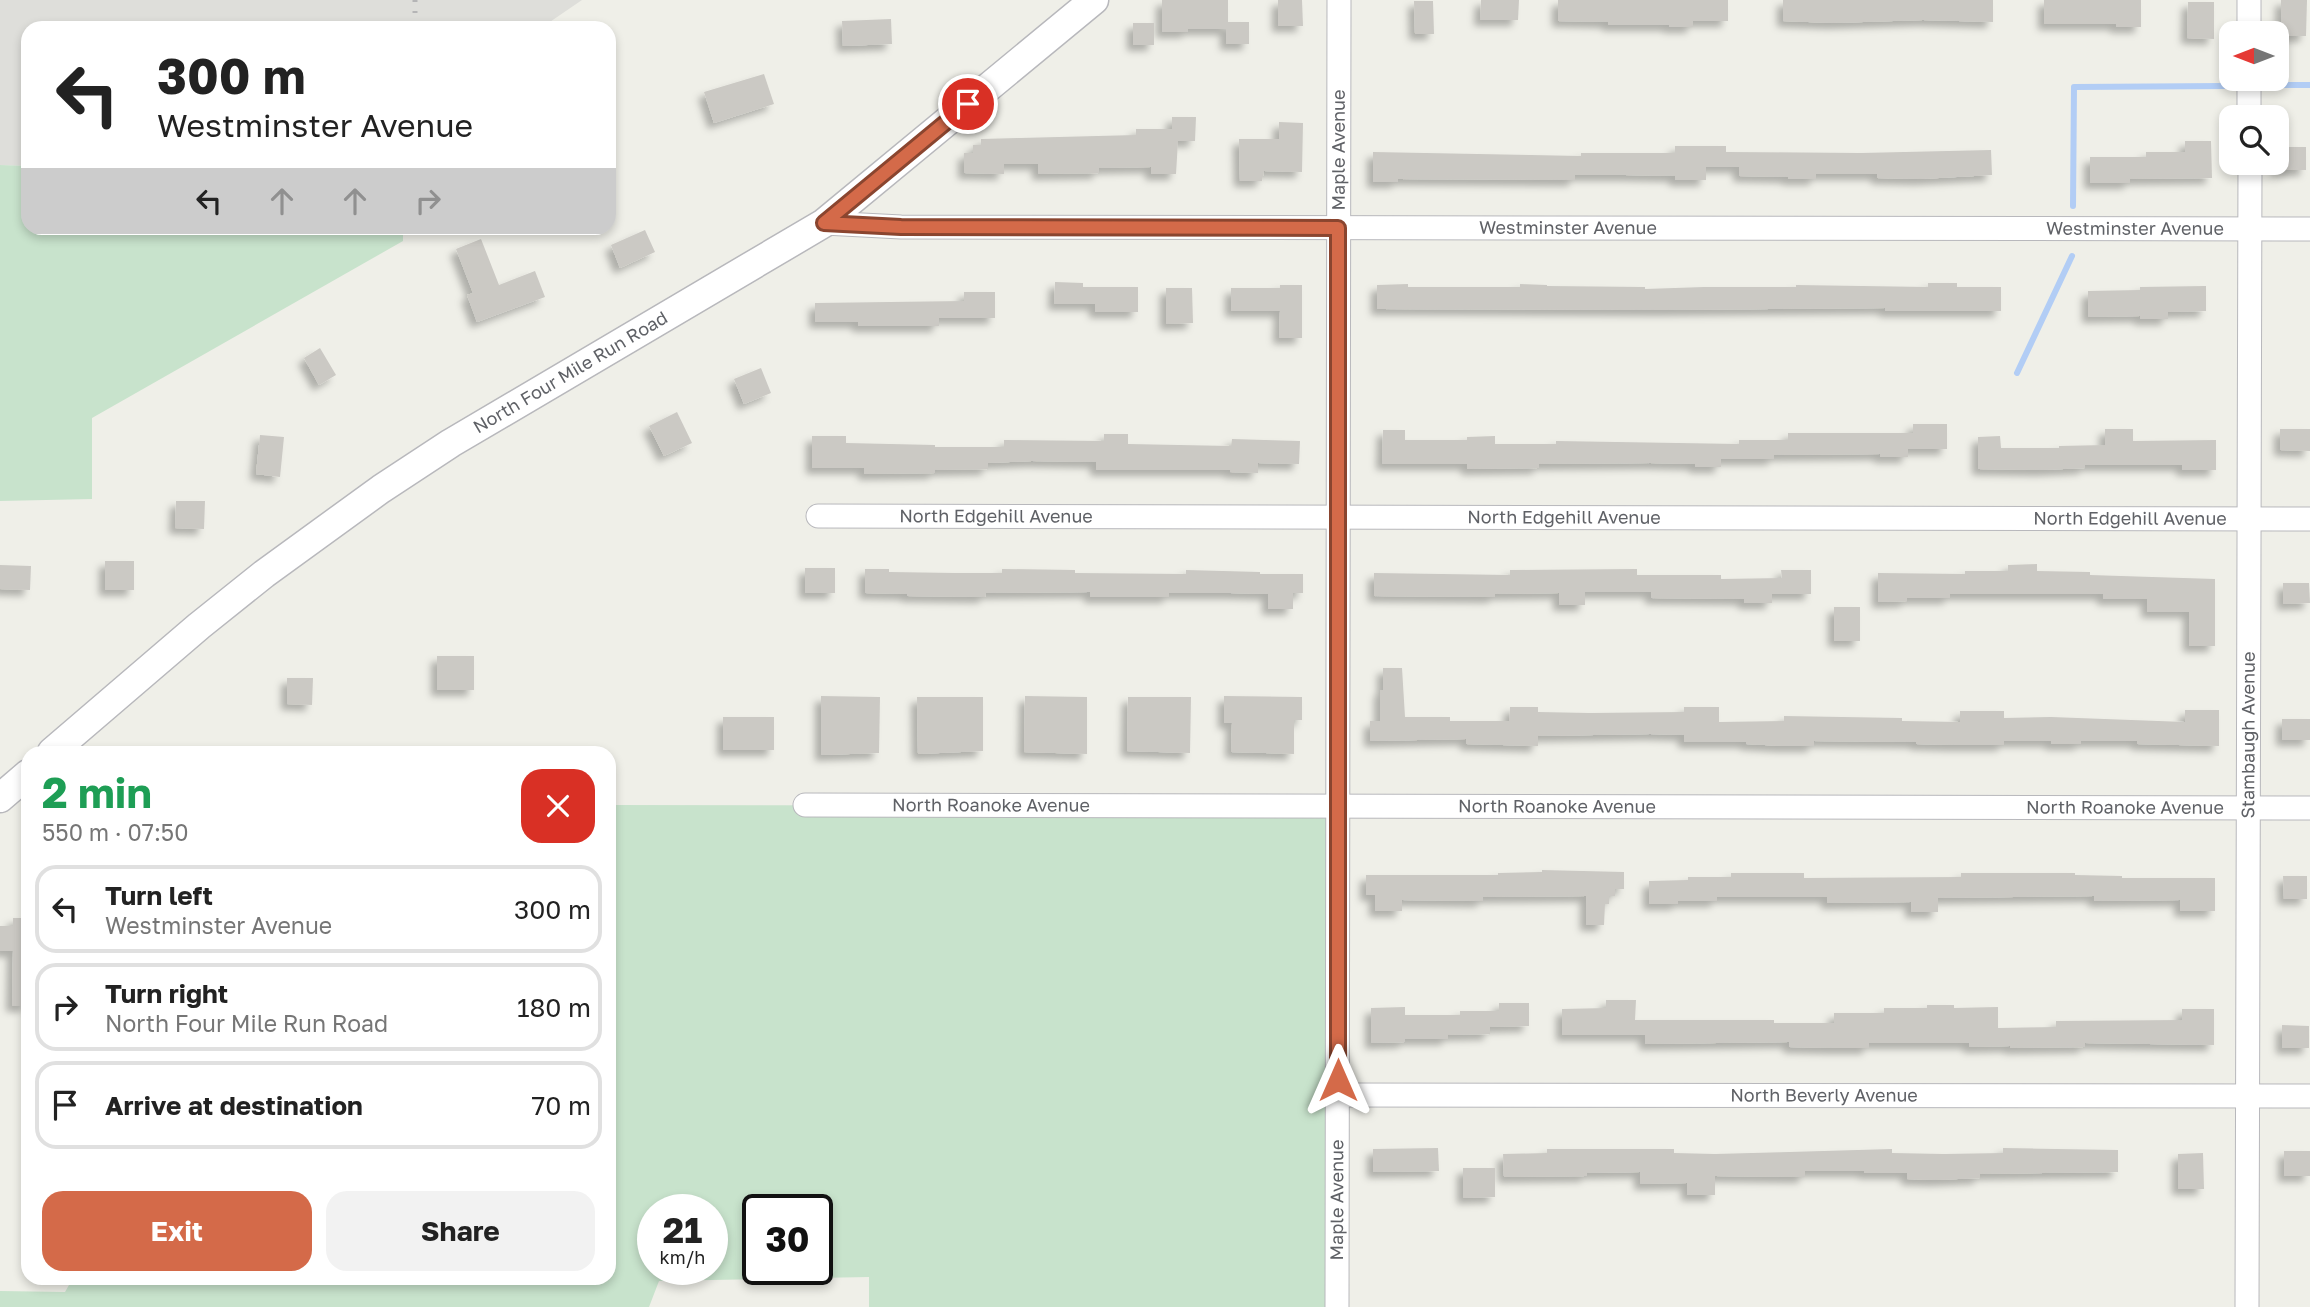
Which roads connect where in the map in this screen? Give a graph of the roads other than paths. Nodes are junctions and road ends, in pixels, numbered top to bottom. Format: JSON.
{"nodes":[{"id":1,"x":1094,"y":0,"type":"edge"},
{"id":2,"x":1339,"y":0,"type":"edge"},
{"id":3,"x":2249,"y":0,"type":"edge"},
{"id":4,"x":2249,"y":21,"type":"edge"},
{"id":5,"x":2250,"y":175,"type":"edge"},
{"id":6,"x":824,"y":223,"type":"junction"},
{"id":7,"x":1338,"y":228,"type":"junction"},
{"id":8,"x":2250,"y":229,"type":"junction"},
{"id":9,"x":2310,"y":229,"type":"edge"},
{"id":10,"x":818,"y":516,"type":"dead end"},
{"id":11,"x":1338,"y":517,"type":"junction"},
{"id":12,"x":2249,"y":518,"type":"junction"},
{"id":13,"x":2310,"y":519,"type":"edge"},
{"id":14,"x":59,"y":746,"type":"edge"},
{"id":15,"x":21,"y":780,"type":"edge"},
{"id":16,"x":0,"y":798,"type":"edge"},
{"id":17,"x":805,"y":805,"type":"dead end"},
{"id":18,"x":1338,"y":806,"type":"junction"},
{"id":19,"x":2248,"y":808,"type":"junction"},
{"id":20,"x":2310,"y":808,"type":"edge"},
{"id":21,"x":1338,"y":1095,"type":"junction"},
{"id":22,"x":2248,"y":1096,"type":"junction"},
{"id":23,"x":2310,"y":1096,"type":"edge"},
{"id":24,"x":1337,"y":1307,"type":"edge"},
{"id":25,"x":2248,"y":1307,"type":"edge"}],
"edges":[{"from":1,"to":6,"type":"street","name":"North Four Mile Run Road"},
{"from":2,"to":7,"type":"street","name":"Maple Avenue"},
{"from":3,"to":4,"type":"street"},
{"from":5,"to":8,"type":"street","name":"Stambaugh Avenue"},
{"from":6,"to":7,"type":"street","name":"Westminster Avenue"},
{"from":6,"to":14,"type":"street","name":"North Four Mile Run Road"},
{"from":7,"to":8,"type":"street","name":"Westminster Avenue"},
{"from":7,"to":11,"type":"street","name":"Maple Avenue"},
{"from":8,"to":9,"type":"street","name":"Westminster Avenue"},
{"from":8,"to":12,"type":"street","name":"Stambaugh Avenue"},
{"from":10,"to":11,"type":"street","name":"North Edgehill Avenue"},
{"from":11,"to":12,"type":"street","name":"North Edgehill Avenue"},
{"from":11,"to":18,"type":"street","name":"Maple Avenue"},
{"from":12,"to":13,"type":"street","name":"North Edgehill Avenue"},
{"from":12,"to":19,"type":"street","name":"Stambaugh Avenue"},
{"from":15,"to":16,"type":"street"},
{"from":17,"to":18,"type":"street","name":"North Roanoke Avenue"},
{"from":18,"to":19,"type":"street","name":"North Roanoke Avenue"},
{"from":18,"to":21,"type":"street","name":"Maple Avenue"},
{"from":19,"to":20,"type":"street","name":"North Roanoke Avenue"},
{"from":19,"to":22,"type":"street","name":"Stambaugh Avenue"},
{"from":21,"to":22,"type":"street","name":"North Beverly Avenue"},
{"from":21,"to":24,"type":"street","name":"Maple Avenue"},
{"from":22,"to":23,"type":"street","name":"North Beverly Avenue"},
{"from":22,"to":25,"type":"street","name":"Stambaugh Avenue"}]}
